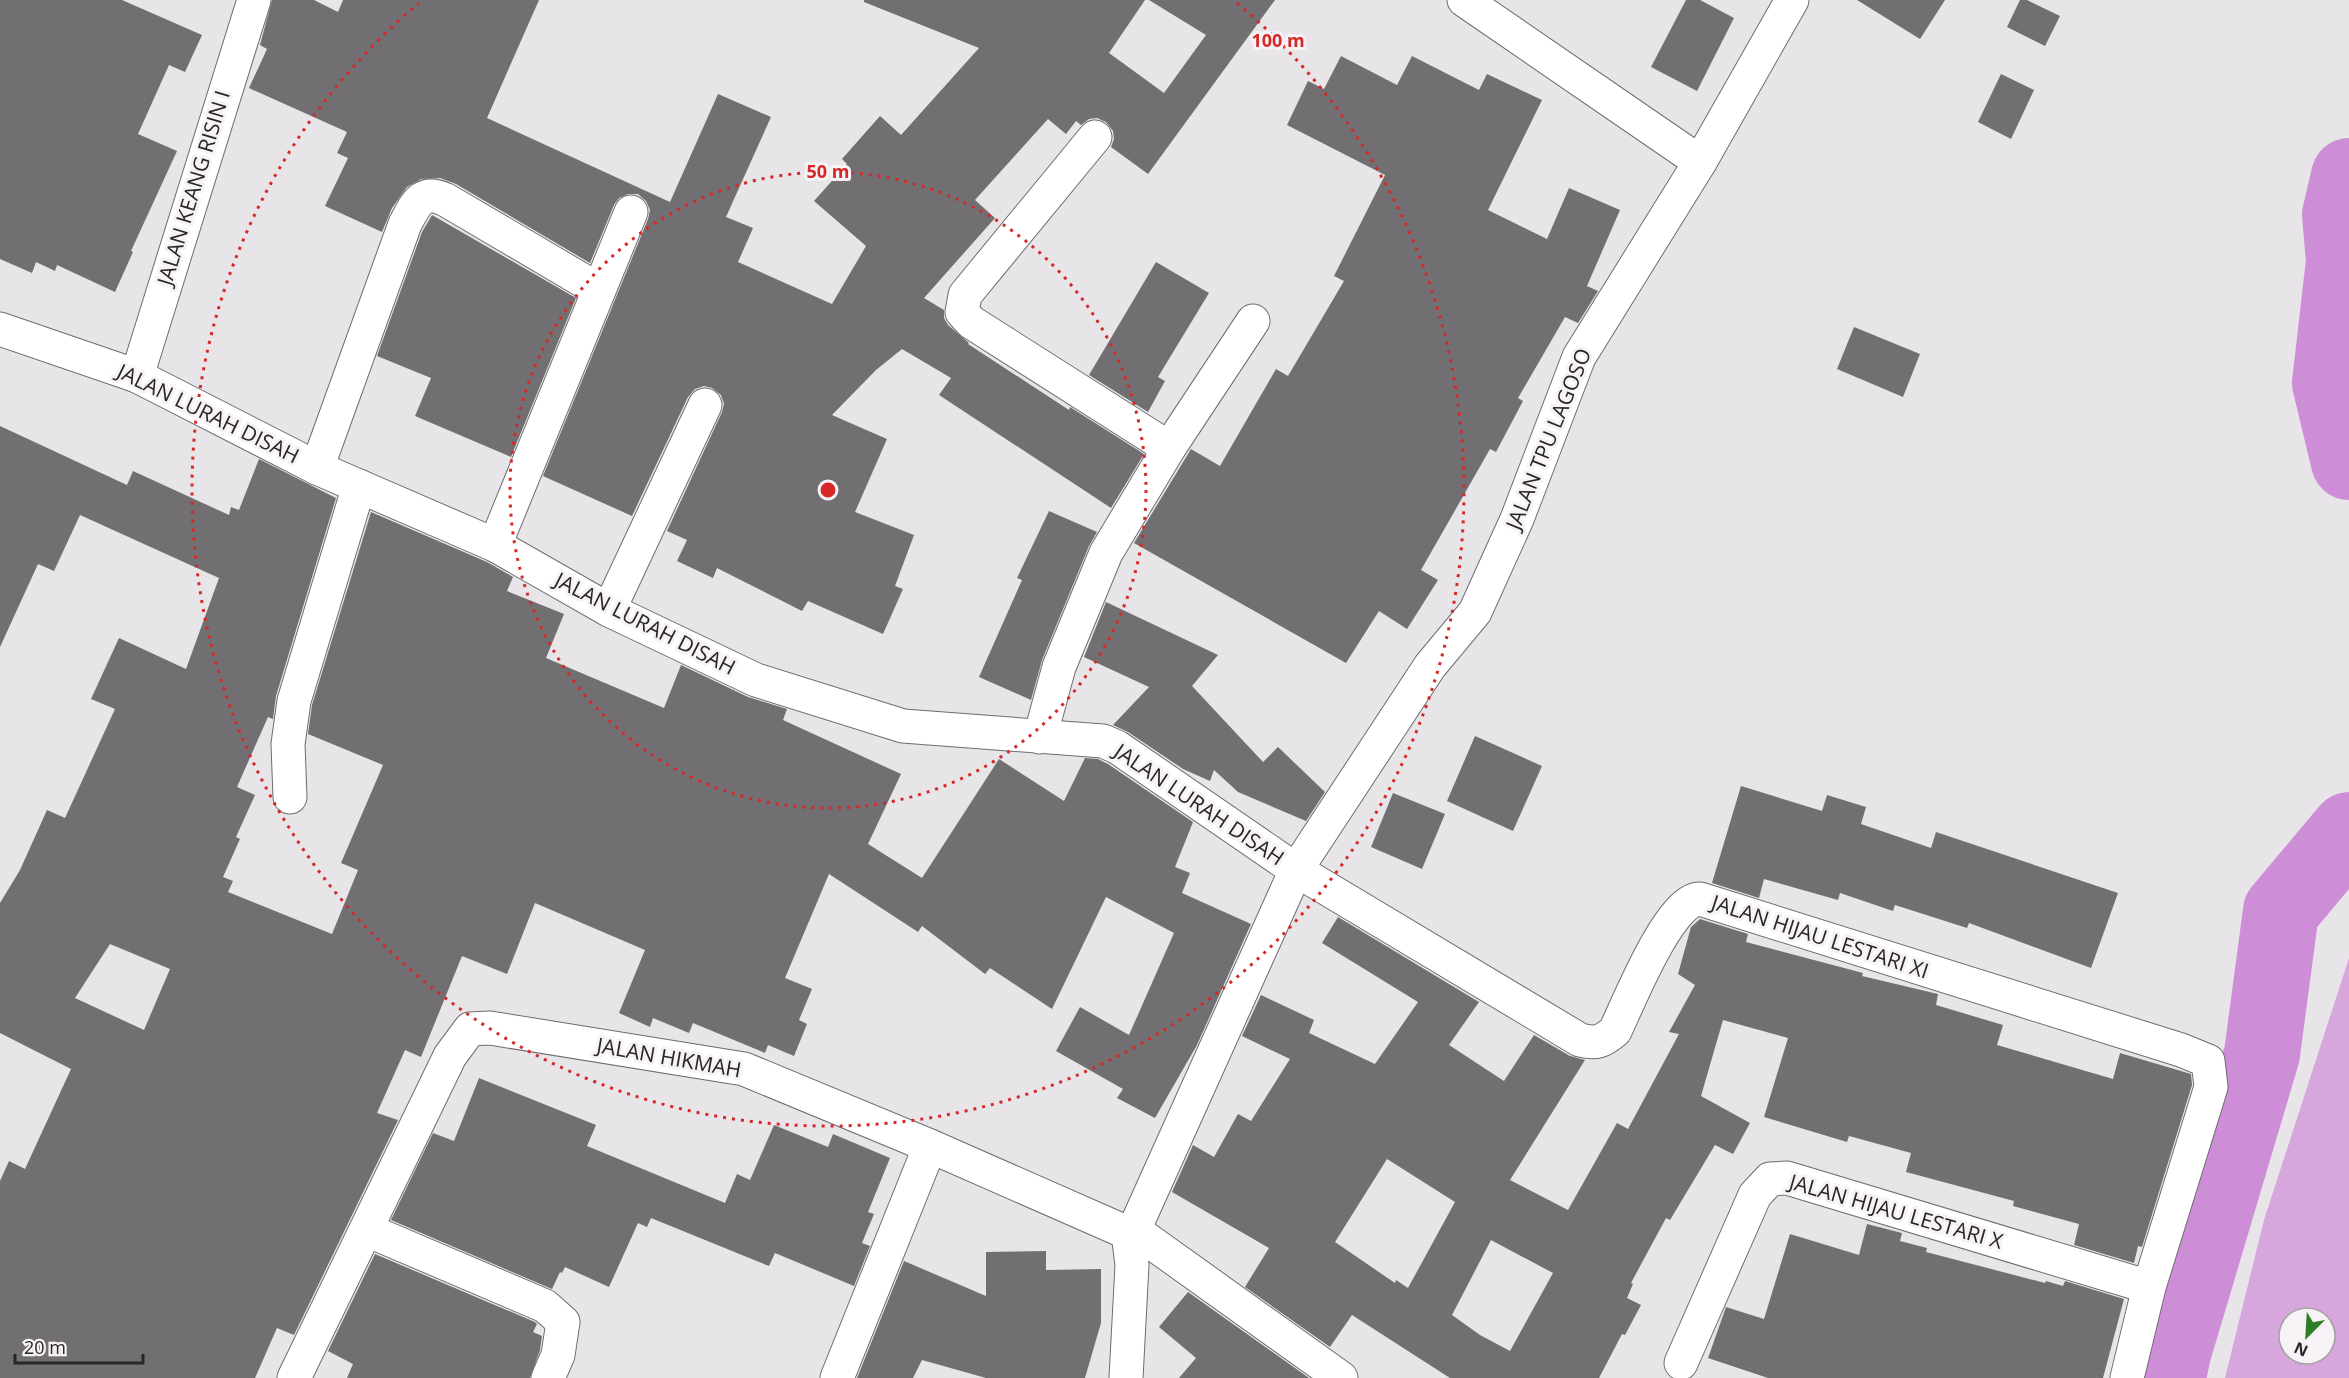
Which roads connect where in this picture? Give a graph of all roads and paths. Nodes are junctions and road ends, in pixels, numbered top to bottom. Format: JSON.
{"nodes":[{"id":1,"x":254,"y":0,"type":"edge"},
{"id":2,"x":1464,"y":0,"type":"edge"},
{"id":3,"x":1792,"y":0,"type":"edge"},
{"id":4,"x":1095,"y":137,"type":"dead end"},
{"id":5,"x":1700,"y":162,"type":"junction"},
{"id":6,"x":631,"y":212,"type":"dead end"},
{"id":7,"x":599,"y":290,"type":"junction"},
{"id":8,"x":1253,"y":321,"type":"dead end"},
{"id":9,"x":0,"y":329,"type":"edge"},
{"id":10,"x":136,"y":376,"type":"junction"},
{"id":11,"x":705,"y":405,"type":"dead end"},
{"id":12,"x":1169,"y":448,"type":"junction"},
{"id":13,"x":317,"y":468,"type":"junction"},
{"id":14,"x":359,"y":486,"type":"junction"},
{"id":15,"x":495,"y":545,"type":"junction"},
{"id":16,"x":609,"y":610,"type":"junction"},
{"id":17,"x":1040,"y":737,"type":"junction"},
{"id":18,"x":290,"y":797,"type":"dead end"},
{"id":19,"x":1296,"y":870,"type":"junction"},
{"id":20,"x":930,"y":1146,"type":"junction"},
{"id":21,"x":367,"y":1230,"type":"junction"},
{"id":22,"x":1131,"y":1231,"type":"junction"},
{"id":23,"x":2149,"y":1287,"type":"junction"},
{"id":24,"x":1682,"y":1363,"type":"dead end"},
{"id":25,"x":294,"y":1378,"type":"edge"},
{"id":26,"x":548,"y":1378,"type":"edge"},
{"id":27,"x":837,"y":1378,"type":"edge"},
{"id":28,"x":1126,"y":1378,"type":"edge"},
{"id":29,"x":1341,"y":1378,"type":"edge"},
{"id":30,"x":2127,"y":1378,"type":"edge"}],
"edges":[{"from":1,"to":10,"type":"street","name":"JALAN KEANG RISIN I"},
{"from":2,"to":5,"type":"street"},
{"from":3,"to":5,"type":"street","name":"JALAN TPU LAGOSO"},
{"from":4,"to":12,"type":"street"},
{"from":5,"to":19,"type":"street","name":"JALAN TPU LAGOSO"},
{"from":6,"to":7,"type":"street"},
{"from":7,"to":13,"type":"street"},
{"from":7,"to":15,"type":"street"},
{"from":8,"to":12,"type":"street"},
{"from":9,"to":10,"type":"street","name":"JALAN LURAH DISAH"},
{"from":10,"to":13,"type":"street","name":"JALAN LURAH DISAH"},
{"from":11,"to":16,"type":"street"},
{"from":12,"to":17,"type":"street"},
{"from":13,"to":14,"type":"street","name":"JALAN LURAH DISAH"},
{"from":14,"to":15,"type":"street","name":"JALAN LURAH DISAH"},
{"from":14,"to":18,"type":"street"},
{"from":15,"to":16,"type":"street","name":"JALAN LURAH DISAH"},
{"from":16,"to":17,"type":"street","name":"JALAN LURAH DISAH"},
{"from":17,"to":19,"type":"street","name":"JALAN LURAH DISAH"},
{"from":19,"to":22,"type":"street","name":"JALAN TPU LAGOSO"},
{"from":19,"to":23,"type":"street","name":"JALAN HIJAU LESTARI XI"},
{"from":20,"to":21,"type":"street","name":"JALAN HIKMAH"},
{"from":20,"to":22,"type":"street","name":"JALAN HIKMAH"},
{"from":20,"to":27,"type":"street"},
{"from":21,"to":25,"type":"street","name":"JALAN HIKMAH"},
{"from":21,"to":26,"type":"street"},
{"from":22,"to":28,"type":"street"},
{"from":22,"to":29,"type":"street","name":"JALAN HIKMAH"},
{"from":23,"to":24,"type":"street","name":"JALAN HIJAU LESTARI X"},
{"from":23,"to":30,"type":"street"}]}
